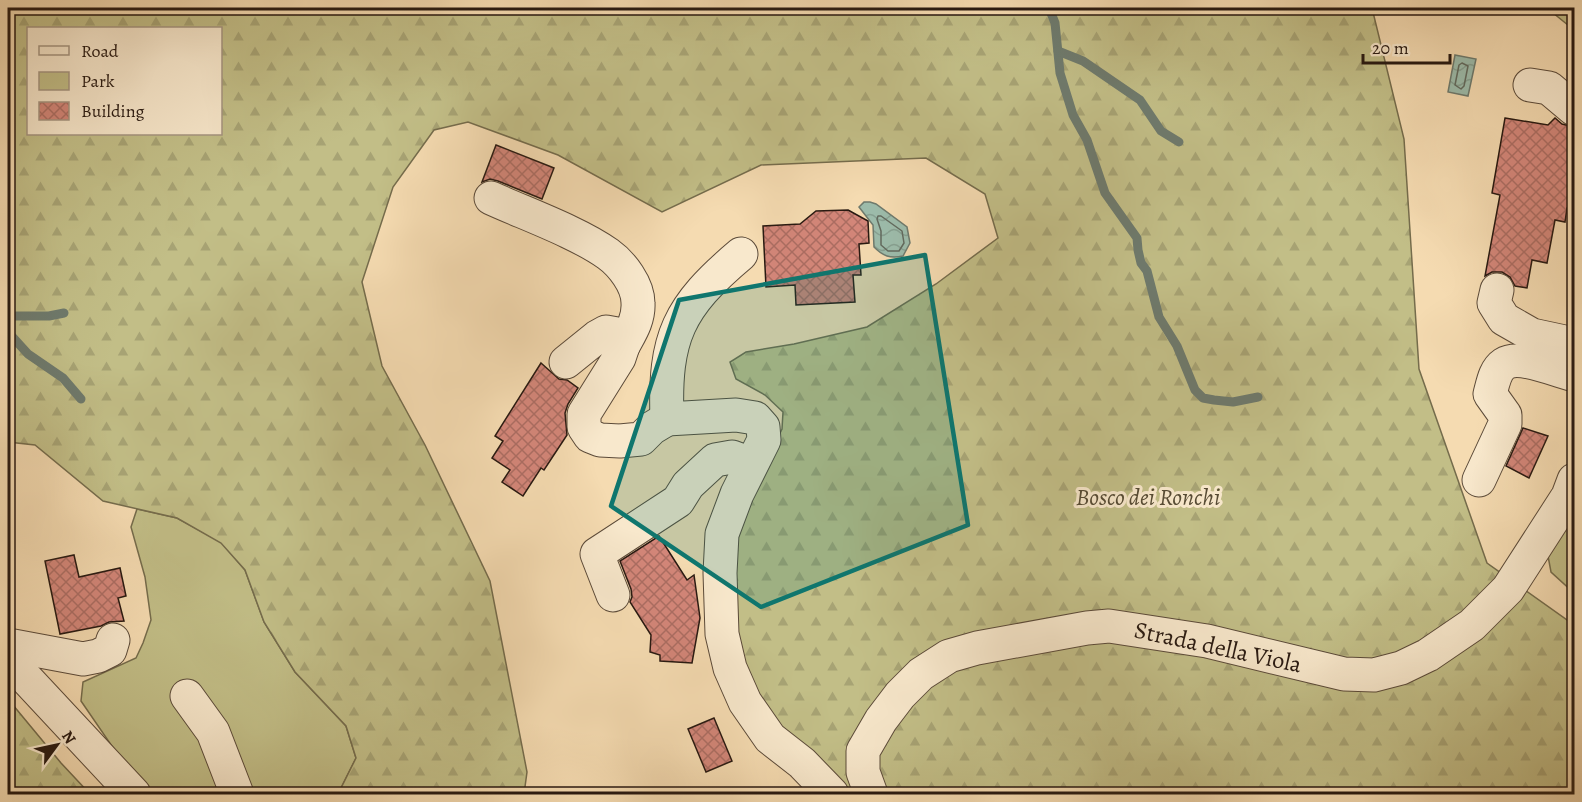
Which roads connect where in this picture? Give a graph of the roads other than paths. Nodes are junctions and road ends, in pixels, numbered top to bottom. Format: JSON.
{"nodes":[{"id":1,"x":1530,"y":85,"type":"dead end"},
{"id":2,"x":1575,"y":109,"type":"edge"},
{"id":3,"x":491,"y":198,"type":"dead end"},
{"id":4,"x":741,"y":254,"type":"dead end"},
{"id":5,"x":1497,"y":290,"type":"dead end"},
{"id":6,"x":1575,"y":344,"type":"edge"},
{"id":7,"x":622,"y":346,"type":"junction"},
{"id":8,"x":566,"y":362,"type":"dead end"},
{"id":9,"x":1575,"y":375,"type":"edge"},
{"id":10,"x":667,"y":419,"type":"junction"},
{"id":11,"x":752,"y":464,"type":"junction"},
{"id":12,"x":1479,"y":480,"type":"dead end"},
{"id":13,"x":1575,"y":480,"type":"edge"},
{"id":14,"x":613,"y":595,"type":"dead end"},
{"id":15,"x":113,"y":640,"type":"dead end"},
{"id":16,"x":8,"y":645,"type":"edge"},
{"id":17,"x":8,"y":659,"type":"edge"},
{"id":18,"x":8,"y":681,"type":"edge"},
{"id":19,"x":187,"y":696,"type":"dead end"},
{"id":20,"x":112,"y":795,"type":"edge"},
{"id":21,"x":134,"y":795,"type":"edge"},
{"id":22,"x":237,"y":795,"type":"edge"},
{"id":23,"x":832,"y":795,"type":"edge"},
{"id":24,"x":871,"y":795,"type":"edge"}],
"edges":[{"from":1,"to":2,"type":"street"},
{"from":3,"to":7,"type":"street"},
{"from":4,"to":10,"type":"street"},
{"from":5,"to":6,"type":"street"},
{"from":7,"to":8,"type":"street"},
{"from":7,"to":10,"type":"street"},
{"from":9,"to":12,"type":"street"},
{"from":10,"to":11,"type":"street"},
{"from":11,"to":14,"type":"street"},
{"from":11,"to":23,"type":"street"},
{"from":13,"to":24,"type":"street","name":"Strada della Viola"},
{"from":15,"to":16,"type":"street"},
{"from":17,"to":21,"type":"street"},
{"from":18,"to":20,"type":"street"},
{"from":19,"to":22,"type":"street"}]}
